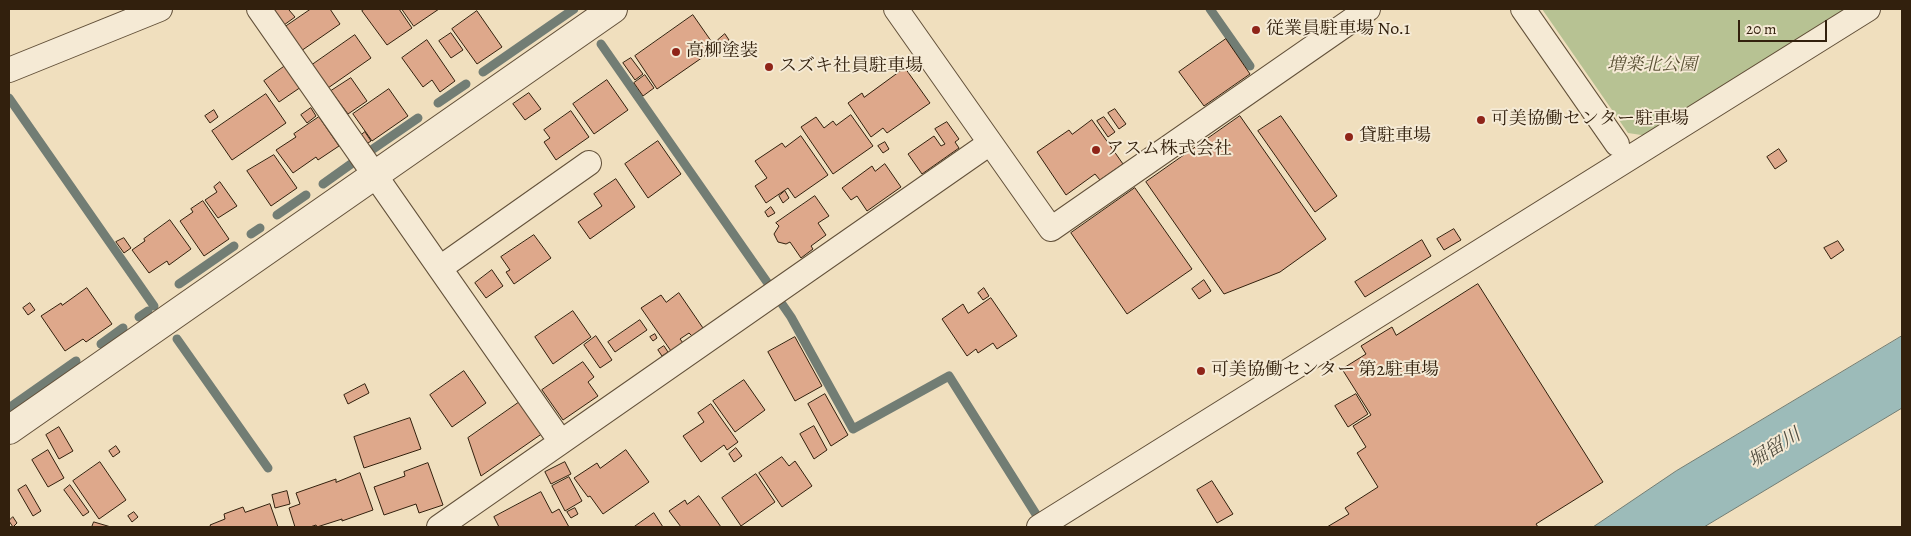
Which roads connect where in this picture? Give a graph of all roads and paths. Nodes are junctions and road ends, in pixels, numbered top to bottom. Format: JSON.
{"nodes":[{"id":1,"x":160,"y":9,"type":"edge"},
{"id":2,"x":259,"y":9,"type":"edge"},
{"id":3,"x":613,"y":9,"type":"edge"},
{"id":4,"x":896,"y":9,"type":"edge"},
{"id":5,"x":1368,"y":9,"type":"edge"},
{"id":6,"x":1523,"y":9,"type":"edge"},
{"id":7,"x":1868,"y":9,"type":"edge"},
{"id":8,"x":9,"y":70,"type":"edge"},
{"id":9,"x":990,"y":143,"type":"junction"},
{"id":10,"x":1617,"y":144,"type":"dead end"},
{"id":11,"x":589,"y":163,"type":"dead end"},
{"id":12,"x":375,"y":175,"type":"junction"},
{"id":13,"x":440,"y":268,"type":"junction"},
{"id":14,"x":9,"y":430,"type":"edge"},
{"id":15,"x":561,"y":442,"type":"junction"},
{"id":16,"x":439,"y":527,"type":"edge"},
{"id":17,"x":1039,"y":527,"type":"edge"}],
"edges":[{"from":1,"to":8,"type":"street"},
{"from":2,"to":12,"type":"street"},
{"from":3,"to":12,"type":"street"},
{"from":4,"to":9,"type":"street"},
{"from":5,"to":9,"type":"street"},
{"from":6,"to":10,"type":"street"},
{"from":7,"to":17,"type":"street"},
{"from":9,"to":15,"type":"street"},
{"from":11,"to":13,"type":"street"},
{"from":12,"to":13,"type":"street"},
{"from":12,"to":14,"type":"street"},
{"from":13,"to":15,"type":"street"},
{"from":15,"to":16,"type":"street"}]}
